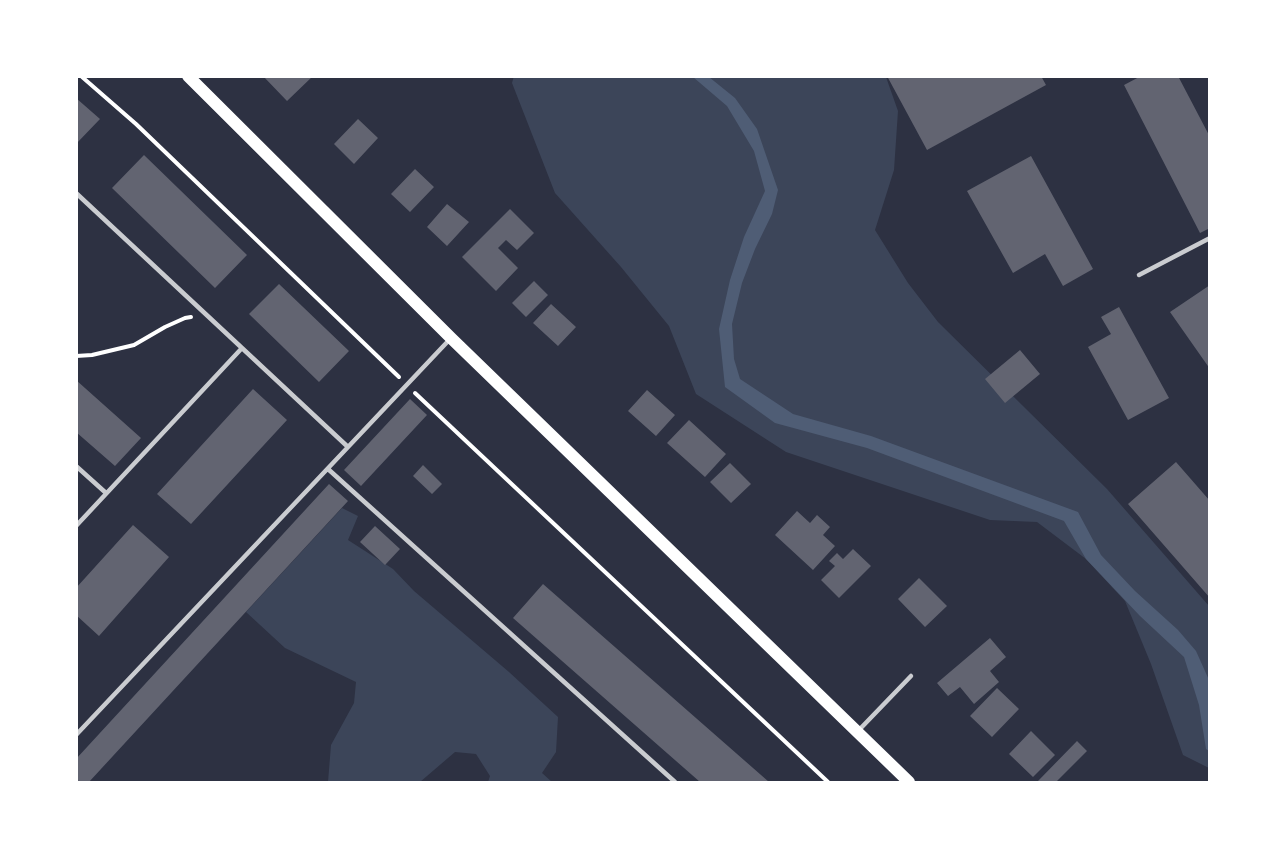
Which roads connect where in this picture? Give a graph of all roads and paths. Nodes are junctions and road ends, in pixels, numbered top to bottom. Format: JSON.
{"nodes":[{"id":1,"x":81,"y":76,"type":"edge"},
{"id":2,"x":190,"y":77,"type":"edge"},
{"id":3,"x":76,"y":193,"type":"edge"},
{"id":4,"x":1209,"y":238,"type":"edge"},
{"id":5,"x":1139,"y":275,"type":"dead end"},
{"id":6,"x":207,"y":315,"type":"junction"},
{"id":7,"x":451,"y":338,"type":"junction"},
{"id":8,"x":242,"y":348,"type":"junction"},
{"id":9,"x":76,"y":356,"type":"edge"},
{"id":10,"x":407,"y":385,"type":"junction"},
{"id":11,"x":348,"y":447,"type":"junction"},
{"id":12,"x":76,"y":466,"type":"edge"},
{"id":13,"x":328,"y":469,"type":"junction"},
{"id":14,"x":106,"y":493,"type":"junction"},
{"id":15,"x":76,"y":526,"type":"edge"},
{"id":16,"x":911,"y":676,"type":"dead end"},
{"id":17,"x":856,"y":733,"type":"junction"},
{"id":18,"x":76,"y":735,"type":"edge"},
{"id":19,"x":675,"y":783,"type":"edge"},
{"id":20,"x":828,"y":783,"type":"edge"},
{"id":21,"x":909,"y":783,"type":"edge"}],
"edges":[{"from":1,"to":10,"type":"path"},
{"from":2,"to":7,"type":"main road"},
{"from":3,"to":6,"type":"lane"},
{"from":4,"to":5,"type":"lane"},
{"from":6,"to":8,"type":"lane"},
{"from":6,"to":9,"type":"path"},
{"from":7,"to":10,"type":"lane"},
{"from":7,"to":17,"type":"main road"},
{"from":8,"to":11,"type":"lane"},
{"from":8,"to":14,"type":"lane"},
{"from":10,"to":11,"type":"lane"},
{"from":10,"to":20,"type":"path"},
{"from":11,"to":13,"type":"lane"},
{"from":12,"to":14,"type":"lane"},
{"from":13,"to":18,"type":"lane"},
{"from":13,"to":19,"type":"lane"},
{"from":14,"to":15,"type":"lane"},
{"from":16,"to":17,"type":"lane"},
{"from":17,"to":21,"type":"main road"}]}
